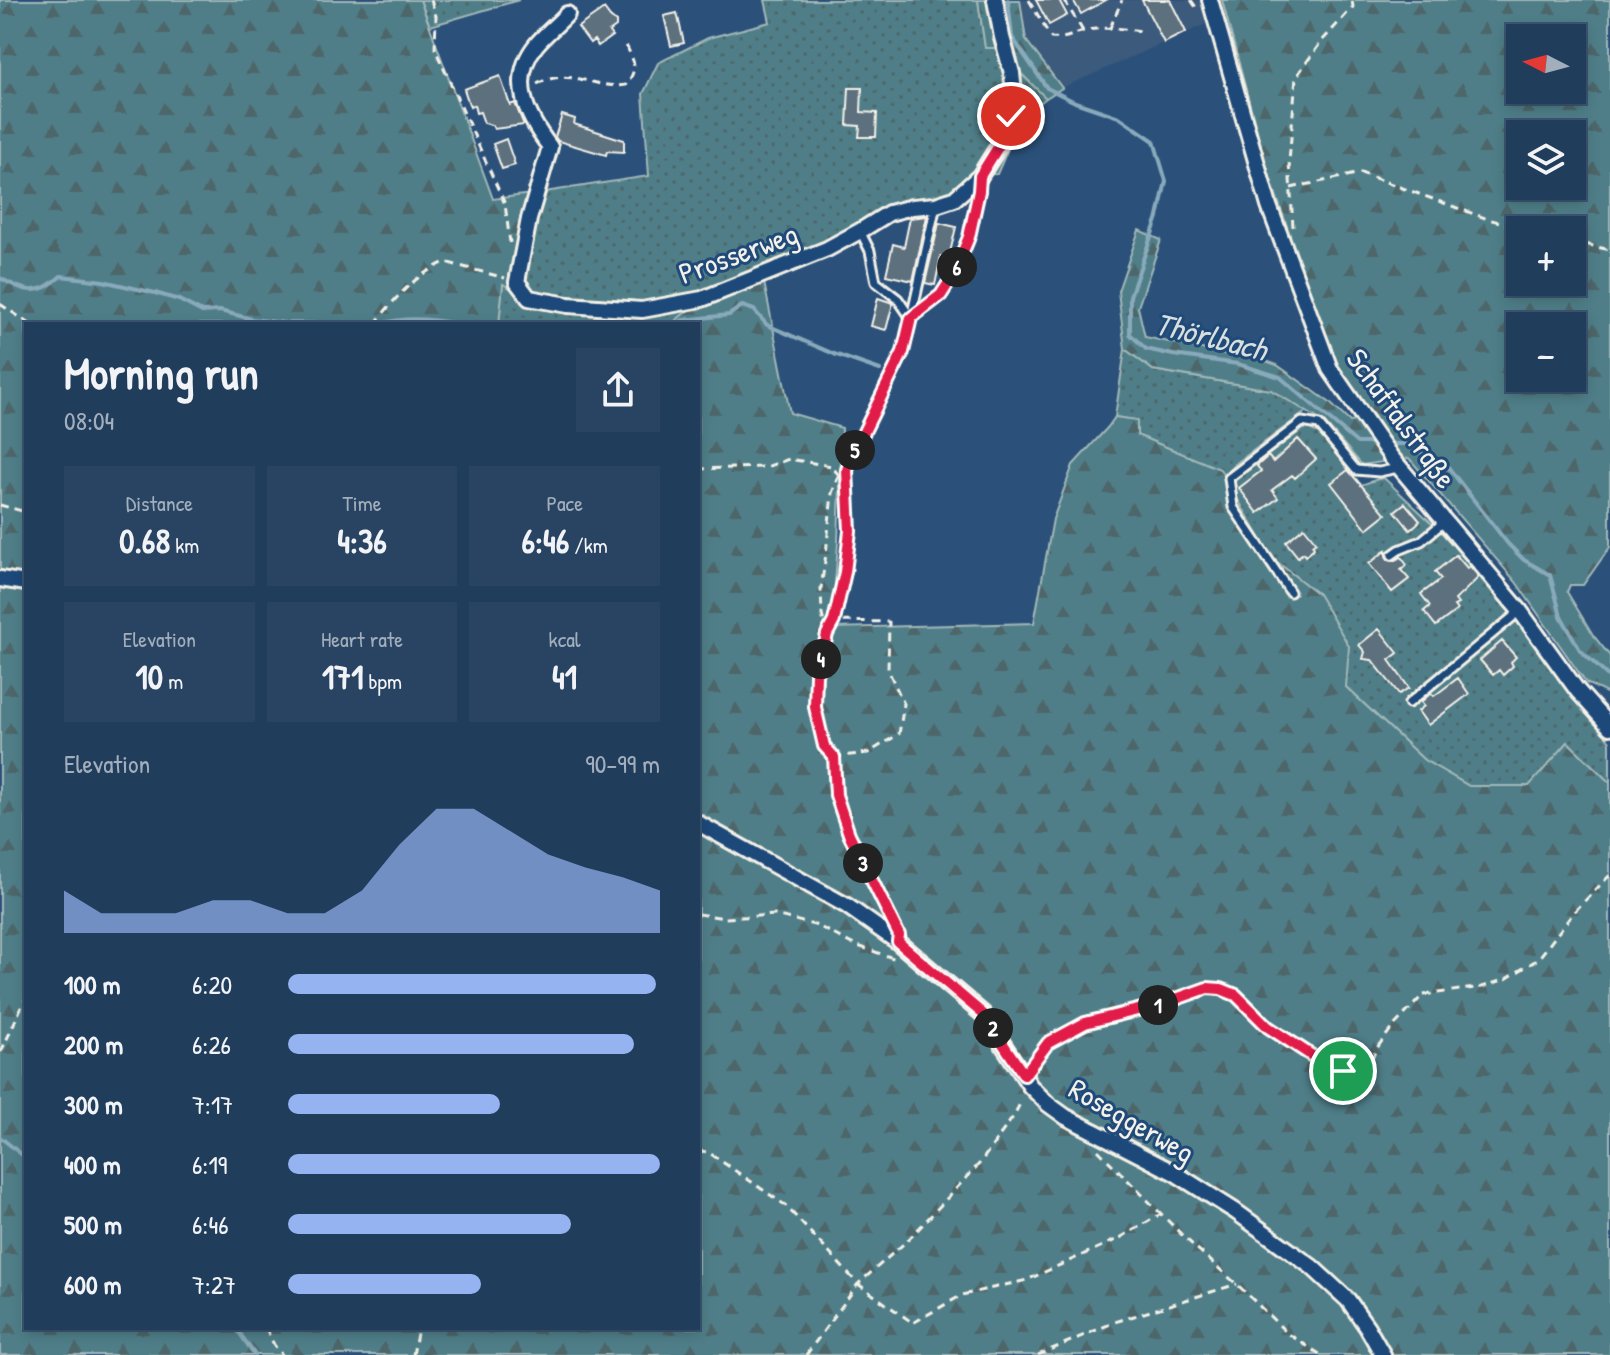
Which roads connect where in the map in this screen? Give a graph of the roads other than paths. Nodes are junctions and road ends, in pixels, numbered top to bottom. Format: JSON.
{"nodes":[{"id":1,"x":995,"y":0,"type":"edge"},
{"id":2,"x":1210,"y":0,"type":"edge"},
{"id":3,"x":567,"y":14,"type":"dead end"},
{"id":4,"x":936,"y":205,"type":"junction"},
{"id":5,"x":860,"y":231,"type":"junction"},
{"id":6,"x":1396,"y":462,"type":"junction"},
{"id":7,"x":1445,"y":521,"type":"junction"},
{"id":8,"x":1392,"y":555,"type":"dead end"},
{"id":9,"x":0,"y":579,"type":"edge"},
{"id":10,"x":24,"y":583,"type":"edge"},
{"id":11,"x":1290,"y":592,"type":"dead end"},
{"id":12,"x":1520,"y":611,"type":"junction"},
{"id":13,"x":1409,"y":703,"type":"dead end"},
{"id":14,"x":1610,"y":727,"type":"edge"},
{"id":15,"x":700,"y":824,"type":"edge"},
{"id":16,"x":1383,"y":1355,"type":"edge"}],
"edges":[{"from":1,"to":4,"type":"street","name":"Prosserweg"},
{"from":2,"to":6,"type":"street","name":"Schaftalstraße"},
{"from":3,"to":5,"type":"street","name":"Prosserweg"},
{"from":4,"to":5,"type":"street","name":"Prosserweg"},
{"from":4,"to":5,"type":"lane"},
{"from":6,"to":7,"type":"street","name":"Schaftalstraße"},
{"from":6,"to":11,"type":"lane"},
{"from":7,"to":8,"type":"lane"},
{"from":7,"to":12,"type":"street","name":"Schaftalstraße"},
{"from":9,"to":10,"type":"street"},
{"from":12,"to":13,"type":"lane"},
{"from":12,"to":14,"type":"street","name":"Schaftalstraße"},
{"from":15,"to":16,"type":"street","name":"Roseggerweg"}]}
